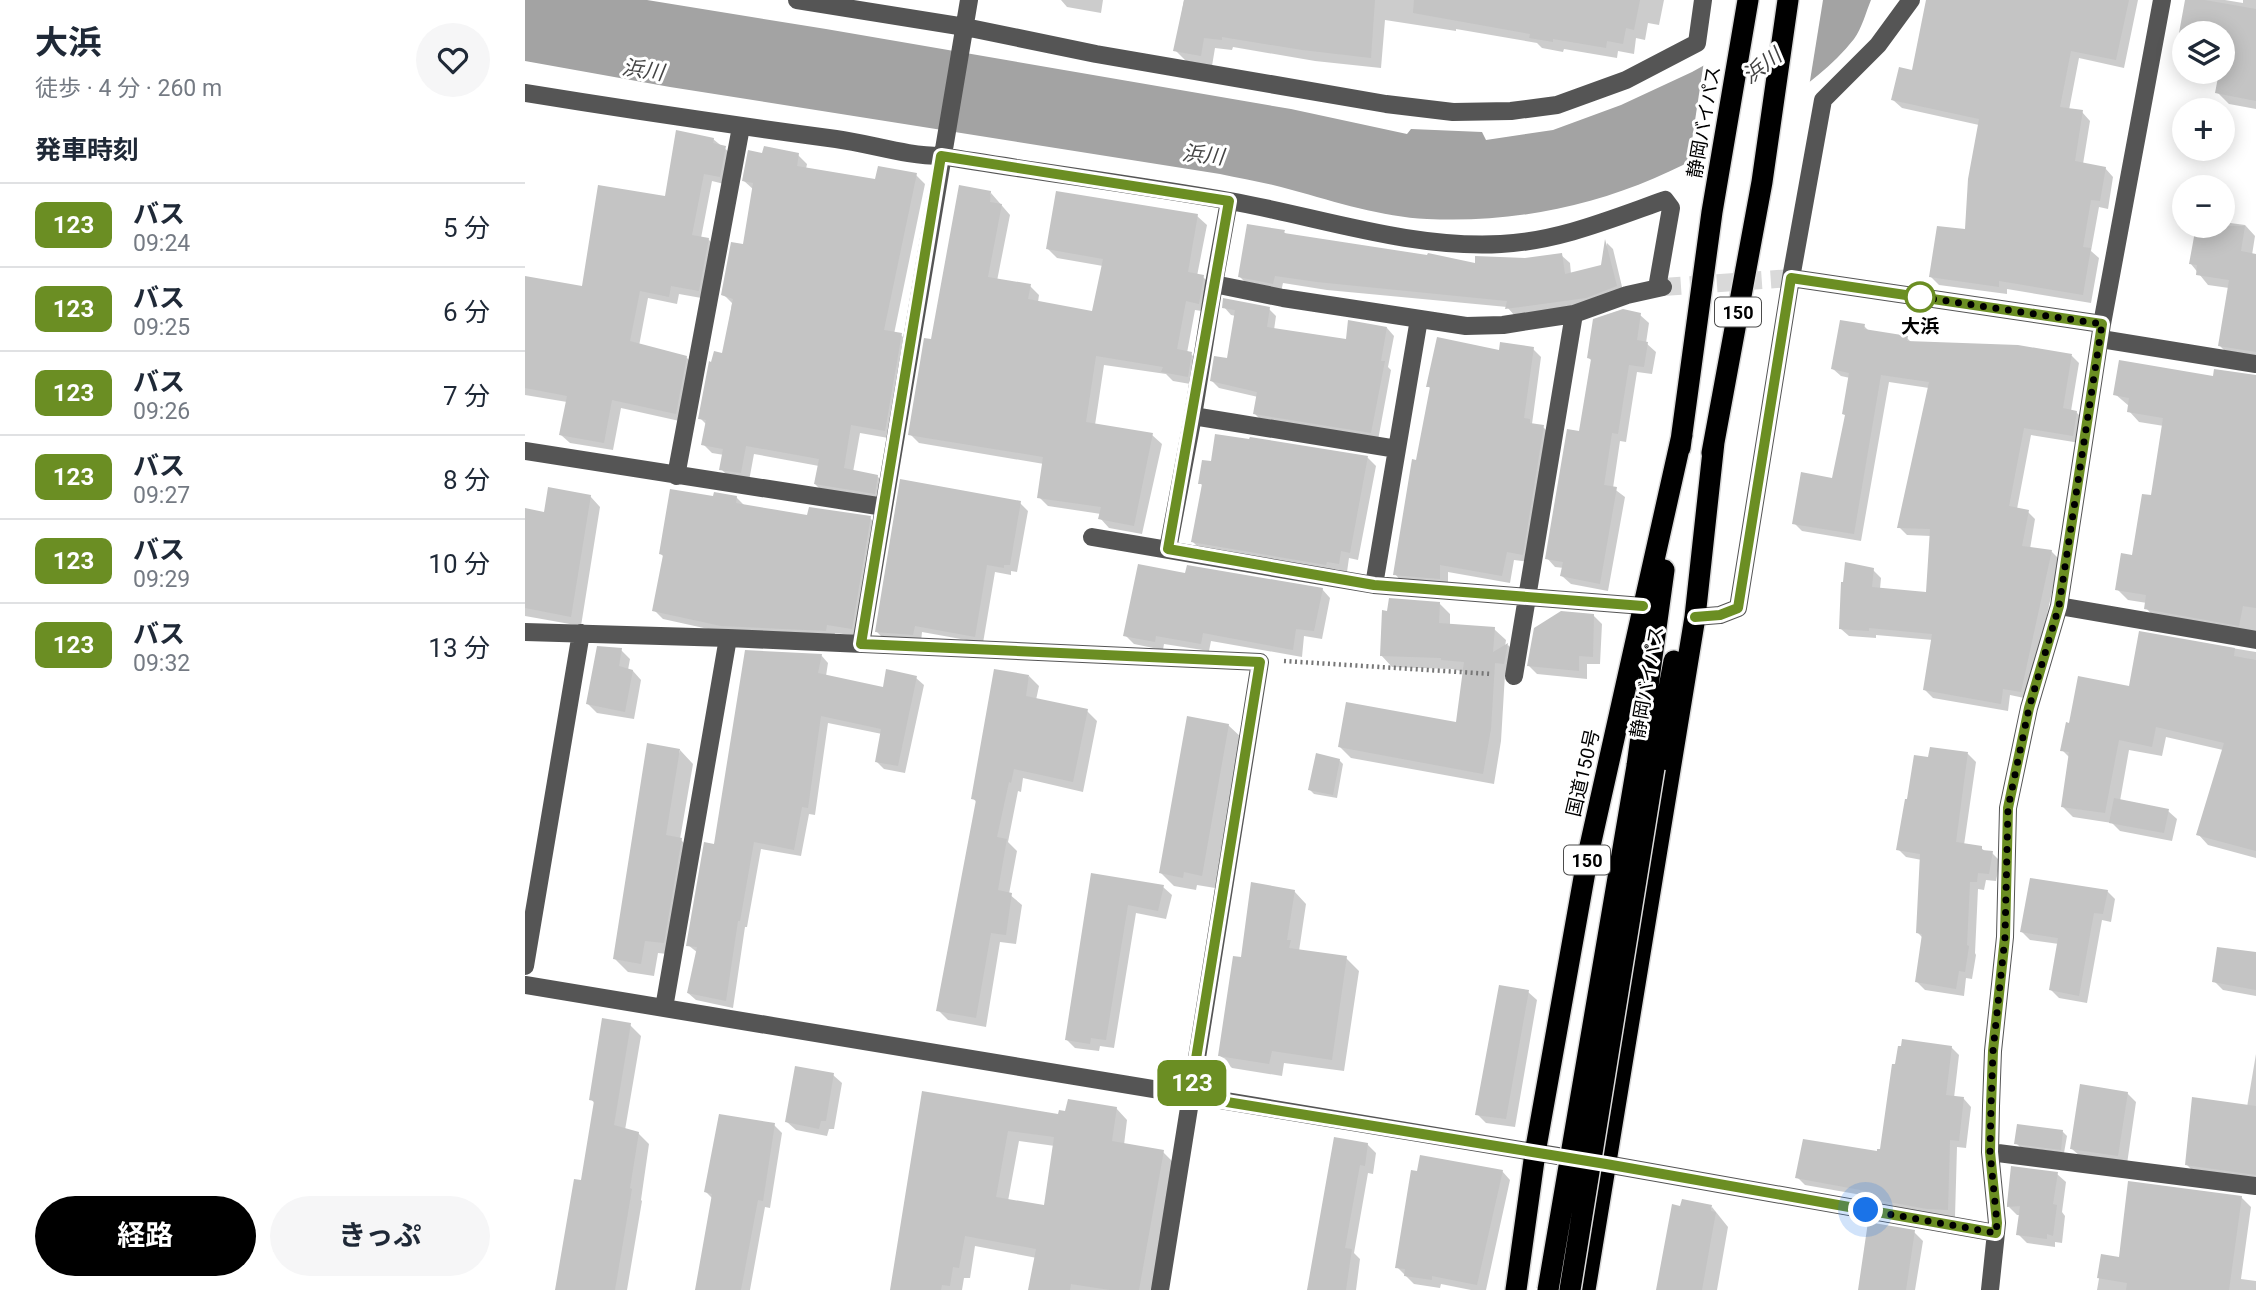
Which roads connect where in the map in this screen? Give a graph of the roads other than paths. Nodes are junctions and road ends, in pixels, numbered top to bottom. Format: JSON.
{"nodes":[{"id":1,"x":797,"y":0,"type":"edge"},
{"id":2,"x":969,"y":0,"type":"edge"},
{"id":3,"x":1703,"y":0,"type":"edge"},
{"id":4,"x":1748,"y":0,"type":"edge"},
{"id":5,"x":1788,"y":0,"type":"edge"},
{"id":6,"x":1911,"y":0,"type":"edge"},
{"id":7,"x":2162,"y":0,"type":"edge"},
{"id":8,"x":964,"y":32,"type":"junction"},
{"id":9,"x":525,"y":93,"type":"edge"},
{"id":10,"x":741,"y":127,"type":"junction"},
{"id":11,"x":943,"y":150,"type":"junction"},
{"id":12,"x":1229,"y":201,"type":"junction"},
{"id":13,"x":1791,"y":278,"type":"junction"},
{"id":14,"x":1213,"y":284,"type":"junction"},
{"id":15,"x":1574,"y":314,"type":"junction"},
{"id":16,"x":1419,"y":319,"type":"junction"},
{"id":17,"x":2102,"y":332,"type":"junction"},
{"id":18,"x":2256,"y":364,"type":"edge"},
{"id":19,"x":1193,"y":416,"type":"junction"},
{"id":20,"x":1682,"y":435,"type":"junction"},
{"id":21,"x":1714,"y":442,"type":"junction"},
{"id":22,"x":1397,"y":449,"type":"junction"},
{"id":23,"x":525,"y":451,"type":"edge"},
{"id":24,"x":676,"y":476,"type":"junction"},
{"id":25,"x":884,"y":507,"type":"junction"},
{"id":26,"x":1092,"y":537,"type":"dead end"},
{"id":27,"x":1168,"y":549,"type":"junction"},
{"id":28,"x":1374,"y":585,"type":"junction"},
{"id":29,"x":1527,"y":596,"type":"junction"},
{"id":30,"x":1643,"y":606,"type":"junction"},
{"id":31,"x":2059,"y":606,"type":"junction"},
{"id":32,"x":1695,"y":617,"type":"junction"},
{"id":33,"x":525,"y":632,"type":"edge"},
{"id":34,"x":581,"y":633,"type":"junction"},
{"id":35,"x":728,"y":638,"type":"junction"},
{"id":36,"x":2256,"y":640,"type":"edge"},
{"id":37,"x":861,"y":644,"type":"junction"},
{"id":38,"x":1514,"y":676,"type":"road end"},
{"id":39,"x":1646,"y":767,"type":"junction"},
{"id":40,"x":525,"y":966,"type":"edge"},
{"id":41,"x":525,"y":985,"type":"edge"},
{"id":42,"x":664,"y":1008,"type":"junction"},
{"id":43,"x":1190,"y":1096,"type":"junction"},
{"id":44,"x":1990,"y":1152,"type":"junction"},
{"id":45,"x":1535,"y":1153,"type":"junction"},
{"id":46,"x":1606,"y":1164,"type":"junction"},
{"id":47,"x":2256,"y":1186,"type":"edge"},
{"id":48,"x":1996,"y":1233,"type":"junction"},
{"id":49,"x":1160,"y":1290,"type":"edge"},
{"id":50,"x":1516,"y":1290,"type":"edge"},
{"id":51,"x":1548,"y":1290,"type":"edge"},
{"id":52,"x":1570,"y":1290,"type":"edge"},
{"id":53,"x":1585,"y":1290,"type":"edge"},
{"id":54,"x":1990,"y":1290,"type":"edge"}],
"edges":[{"from":1,"to":8,"type":"street"},
{"from":2,"to":8,"type":"street"},
{"from":3,"to":8,"type":"street"},
{"from":4,"to":20,"type":"highway","name":"静岡バイパス","number":"150"},
{"from":5,"to":21,"type":"highway","name":"静岡バイパス","number":"150"},
{"from":6,"to":13,"type":"street"},
{"from":7,"to":17,"type":"street"},
{"from":8,"to":11,"type":"street"},
{"from":9,"to":10,"type":"street"},
{"from":10,"to":11,"type":"street"},
{"from":10,"to":24,"type":"street"},
{"from":11,"to":12,"type":"street"},
{"from":11,"to":25,"type":"street"},
{"from":12,"to":14,"type":"street"},
{"from":12,"to":15,"type":"street"},
{"from":13,"to":17,"type":"street"},
{"from":13,"to":32,"type":"street"},
{"from":14,"to":16,"type":"street"},
{"from":14,"to":19,"type":"street"},
{"from":15,"to":16,"type":"street"},
{"from":15,"to":29,"type":"street"},
{"from":16,"to":22,"type":"street"},
{"from":17,"to":18,"type":"street"},
{"from":17,"to":31,"type":"street"},
{"from":19,"to":22,"type":"street"},
{"from":19,"to":27,"type":"street"},
{"from":20,"to":30,"type":"highway","name":"国道150号","number":"150"},
{"from":20,"to":39,"type":"highway","name":"静岡バイパス","number":"150"},
{"from":21,"to":32,"type":"highway","number":"150"},
{"from":21,"to":39,"type":"highway","name":"静岡バイパス","number":"150"},
{"from":22,"to":28,"type":"street"},
{"from":23,"to":24,"type":"street"},
{"from":24,"to":25,"type":"street"},
{"from":25,"to":37,"type":"street"},
{"from":26,"to":27,"type":"street"},
{"from":27,"to":28,"type":"street"},
{"from":28,"to":29,"type":"street"},
{"from":29,"to":30,"type":"street"},
{"from":29,"to":38,"type":"street"},
{"from":30,"to":45,"type":"highway","name":"国道150号","number":"150"},
{"from":31,"to":36,"type":"street"},
{"from":31,"to":44,"type":"street"},
{"from":32,"to":46,"type":"highway","number":"150"},
{"from":33,"to":34,"type":"street"},
{"from":34,"to":35,"type":"street"},
{"from":34,"to":40,"type":"street"},
{"from":35,"to":37,"type":"street"},
{"from":35,"to":42,"type":"street"},
{"from":37,"to":43,"type":"street"},
{"from":39,"to":51,"type":"highway","name":"静岡バイパス","number":"150","bridge":true},
{"from":39,"to":52,"type":"highway","name":"静岡バイパス","number":"150","bridge":true},
{"from":41,"to":42,"type":"street"},
{"from":42,"to":43,"type":"street"},
{"from":43,"to":45,"type":"street"},
{"from":43,"to":49,"type":"street"},
{"from":44,"to":47,"type":"street"},
{"from":44,"to":48,"type":"street"},
{"from":45,"to":46,"type":"street"},
{"from":45,"to":50,"type":"highway","name":"国道150号","number":"150"},
{"from":46,"to":48,"type":"street"},
{"from":46,"to":53,"type":"highway","number":"150"},
{"from":48,"to":54,"type":"street"}]}
